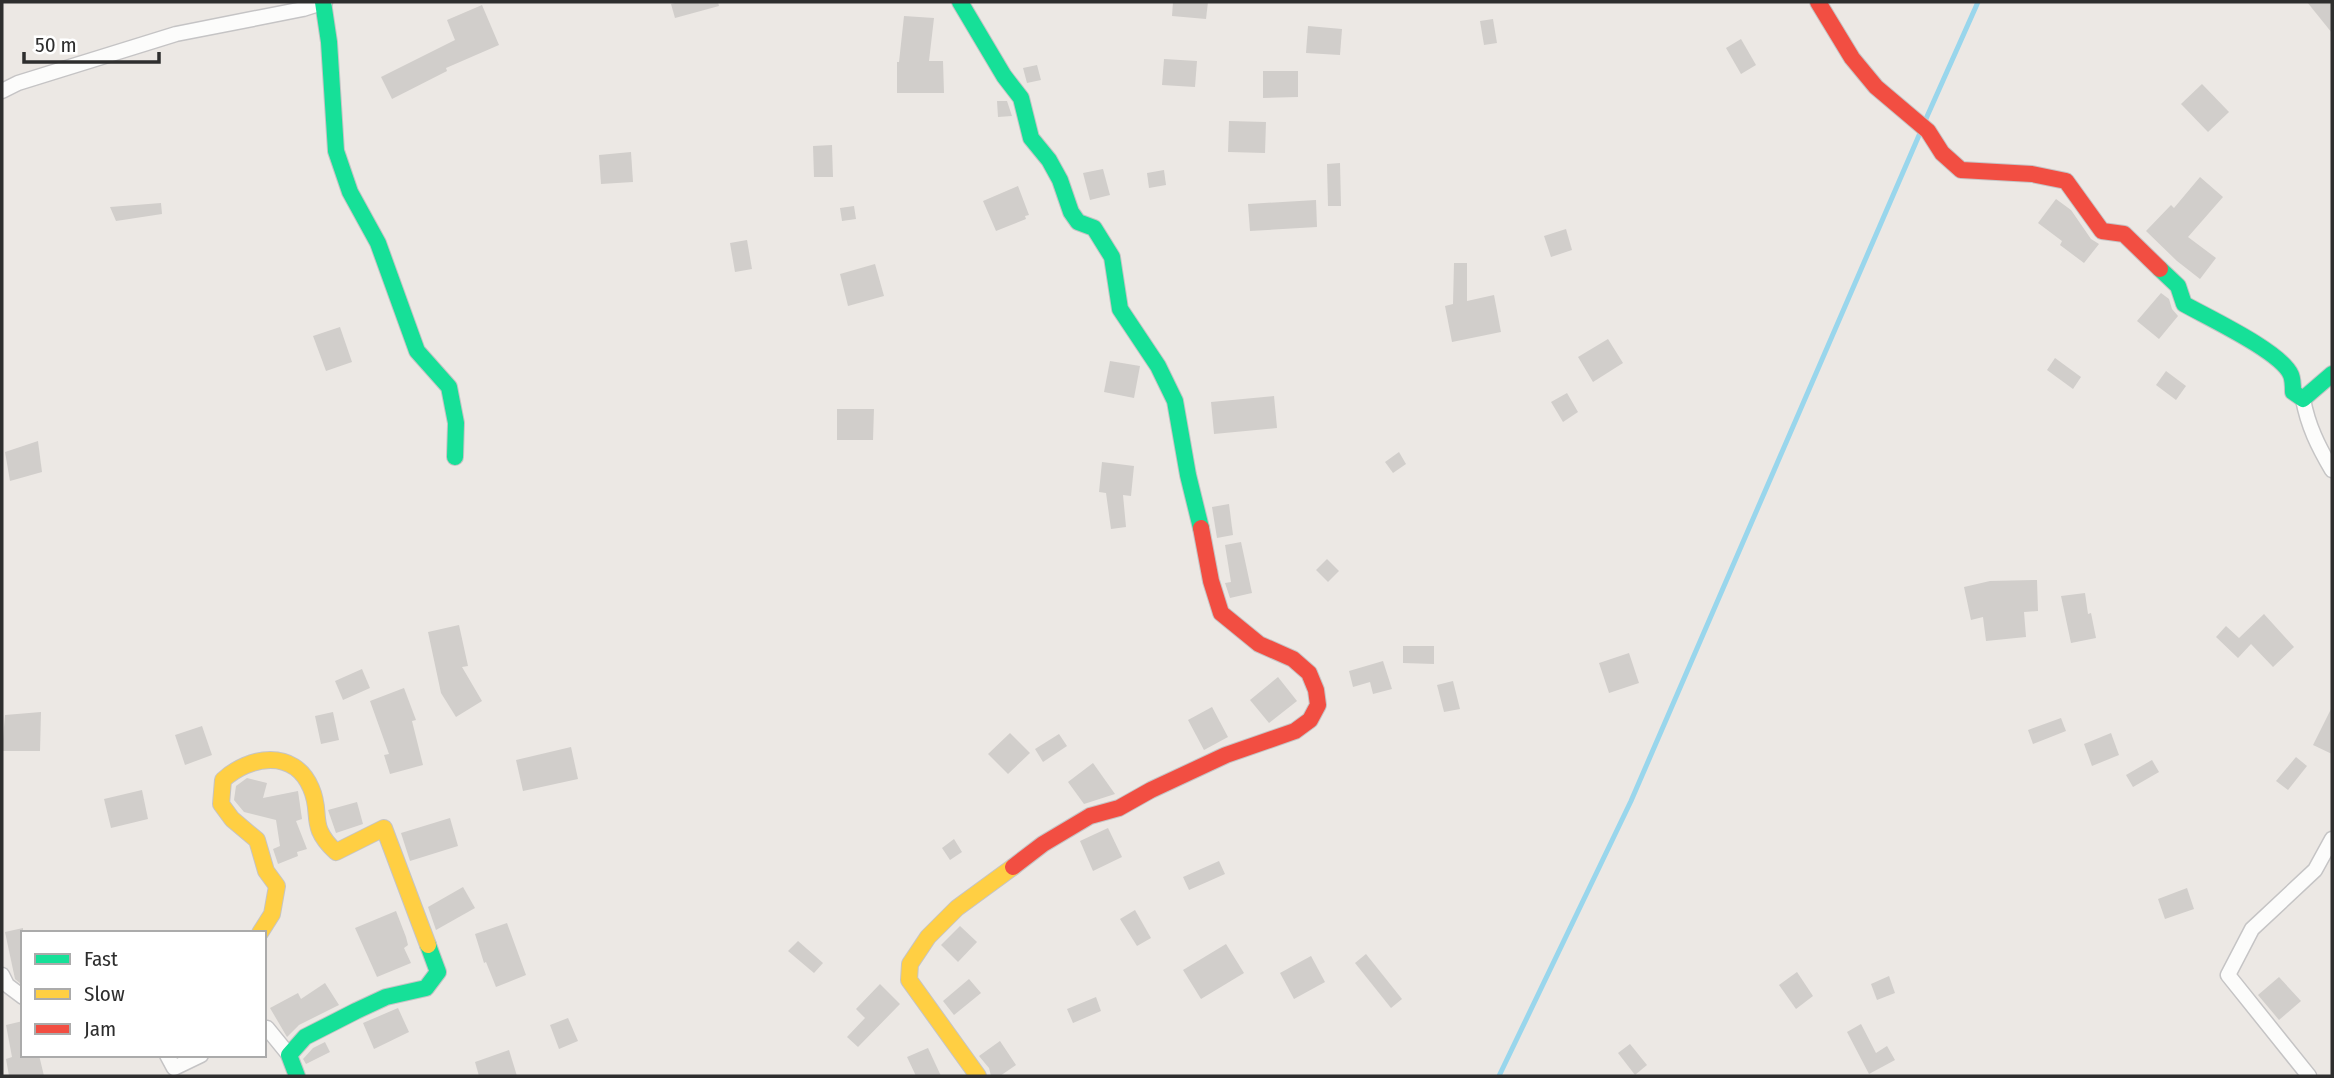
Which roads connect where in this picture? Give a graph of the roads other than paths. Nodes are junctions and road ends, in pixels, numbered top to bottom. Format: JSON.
{"nodes":[{"id":1,"x":284,"y":2,"type":"edge"},
{"id":2,"x":324,"y":2,"type":"edge"},
{"id":3,"x":960,"y":2,"type":"edge"},
{"id":4,"x":1818,"y":2,"type":"edge"},
{"id":5,"x":303,"y":9,"type":"junction"},
{"id":6,"x":2,"y":91,"type":"edge"},
{"id":7,"x":2332,"y":374,"type":"edge"},
{"id":8,"x":2303,"y":398,"type":"junction"},
{"id":9,"x":455,"y":457,"type":"dead end"},
{"id":10,"x":2332,"y":470,"type":"edge"},
{"id":11,"x":2332,"y":839,"type":"edge"},
{"id":12,"x":261,"y":931,"type":"edge"},
{"id":13,"x":2,"y":975,"type":"edge"},
{"id":14,"x":21,"y":996,"type":"edge"},
{"id":15,"x":266,"y":1026,"type":"edge"},
{"id":16,"x":289,"y":1055,"type":"junction"},
{"id":17,"x":168,"y":1057,"type":"edge"},
{"id":18,"x":197,"y":1057,"type":"edge"},
{"id":19,"x":297,"y":1076,"type":"edge"},
{"id":20,"x":978,"y":1076,"type":"edge"},
{"id":21,"x":2309,"y":1076,"type":"edge"}],
"edges":[{"from":1,"to":5,"type":"street"},
{"from":2,"to":5,"type":"street"},
{"from":2,"to":9,"type":"street"},
{"from":3,"to":20,"type":"street"},
{"from":4,"to":8,"type":"street"},
{"from":5,"to":6,"type":"street"},
{"from":7,"to":8,"type":"street"},
{"from":8,"to":10,"type":"street"},
{"from":11,"to":21,"type":"street"},
{"from":12,"to":16,"type":"street"},
{"from":13,"to":14,"type":"street"},
{"from":15,"to":16,"type":"street"},
{"from":16,"to":19,"type":"street"},
{"from":17,"to":18,"type":"street"}]}
